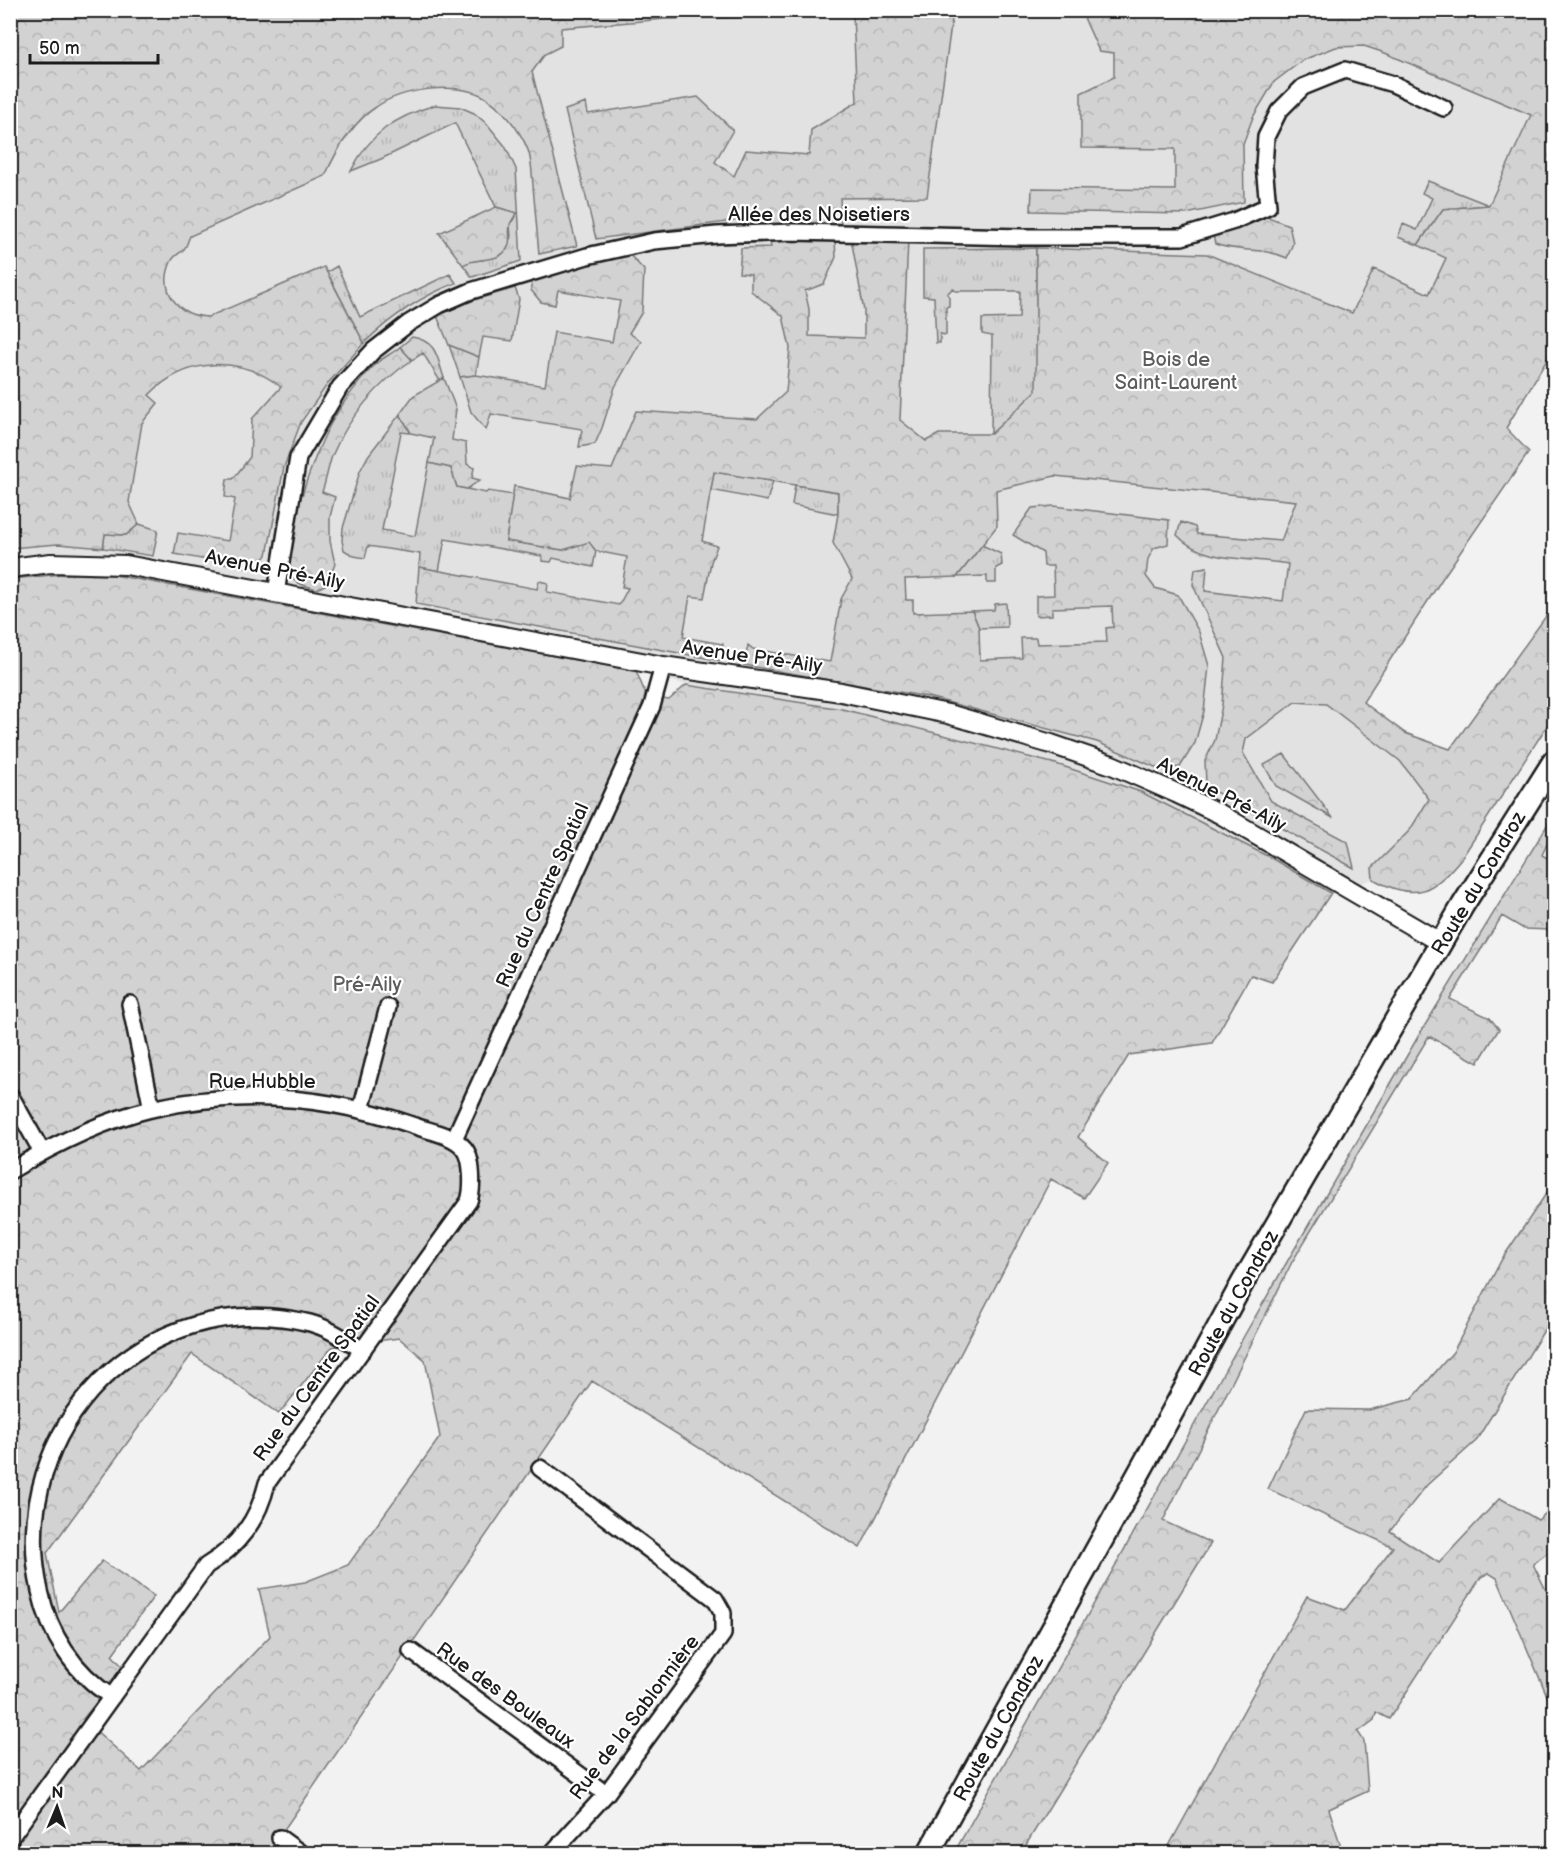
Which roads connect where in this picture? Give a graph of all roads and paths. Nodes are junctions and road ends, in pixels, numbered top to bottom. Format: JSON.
{"nodes":[{"id":1,"x":1444,"y":108,"type":"dead end"},
{"id":2,"x":10,"y":568,"type":"edge"},
{"id":3,"x":276,"y":593,"type":"junction"},
{"id":4,"x":663,"y":666,"type":"junction"},
{"id":5,"x":1554,"y":761,"type":"edge"},
{"id":6,"x":1441,"y":944,"type":"junction"},
{"id":7,"x":130,"y":1004,"type":"dead end"},
{"id":8,"x":388,"y":1007,"type":"dead end"},
{"id":9,"x":10,"y":1095,"type":"edge"},
{"id":10,"x":152,"y":1109,"type":"junction"},
{"id":11,"x":361,"y":1110,"type":"junction"},
{"id":12,"x":454,"y":1139,"type":"junction"},
{"id":13,"x":42,"y":1152,"type":"junction"},
{"id":14,"x":10,"y":1171,"type":"edge"},
{"id":15,"x":363,"y":1350,"type":"junction"},
{"id":16,"x":540,"y":1468,"type":"dead end"},
{"id":17,"x":411,"y":1651,"type":"dead end"},
{"id":18,"x":112,"y":1697,"type":"junction"},
{"id":19,"x":606,"y":1794,"type":"junction"},
{"id":20,"x":10,"y":1838,"type":"edge"},
{"id":21,"x":280,"y":1838,"type":"dead end"},
{"id":22,"x":302,"y":1854,"type":"edge"},
{"id":23,"x":551,"y":1854,"type":"edge"},
{"id":24,"x":928,"y":1854,"type":"edge"}],
"edges":[{"from":1,"to":3,"type":"street","name":"Allée des Noisetiers"},
{"from":2,"to":3,"type":"street","name":"Avenue Pré-Aily"},
{"from":3,"to":4,"type":"street","name":"Avenue Pré-Aily"},
{"from":4,"to":6,"type":"street","name":"Avenue Pré-Aily"},
{"from":4,"to":12,"type":"street","name":"Rue du Centre Spatial"},
{"from":5,"to":6,"type":"main road","name":"Route du Condroz"},
{"from":6,"to":24,"type":"main road","name":"Route du Condroz"},
{"from":7,"to":10,"type":"street"},
{"from":8,"to":11,"type":"street"},
{"from":9,"to":13,"type":"street"},
{"from":10,"to":11,"type":"street","name":"Rue Hubble"},
{"from":10,"to":13,"type":"street","name":"Rue Hubble"},
{"from":11,"to":12,"type":"street","name":"Rue Hubble"},
{"from":12,"to":15,"type":"street","name":"Rue du Centre Spatial"},
{"from":13,"to":14,"type":"street","name":"Rue Hubble"},
{"from":15,"to":18,"type":"street","name":"Rue du Centre Spatial"},
{"from":15,"to":18,"type":"street"},
{"from":16,"to":19,"type":"street","name":"Rue de la Sablonnière"},
{"from":17,"to":19,"type":"street","name":"Rue des Bouleaux"},
{"from":18,"to":20,"type":"street","name":"Rue du Centre Spatial"},
{"from":19,"to":23,"type":"street","name":"Rue de la Sablonnière"},
{"from":21,"to":22,"type":"street"}]}
